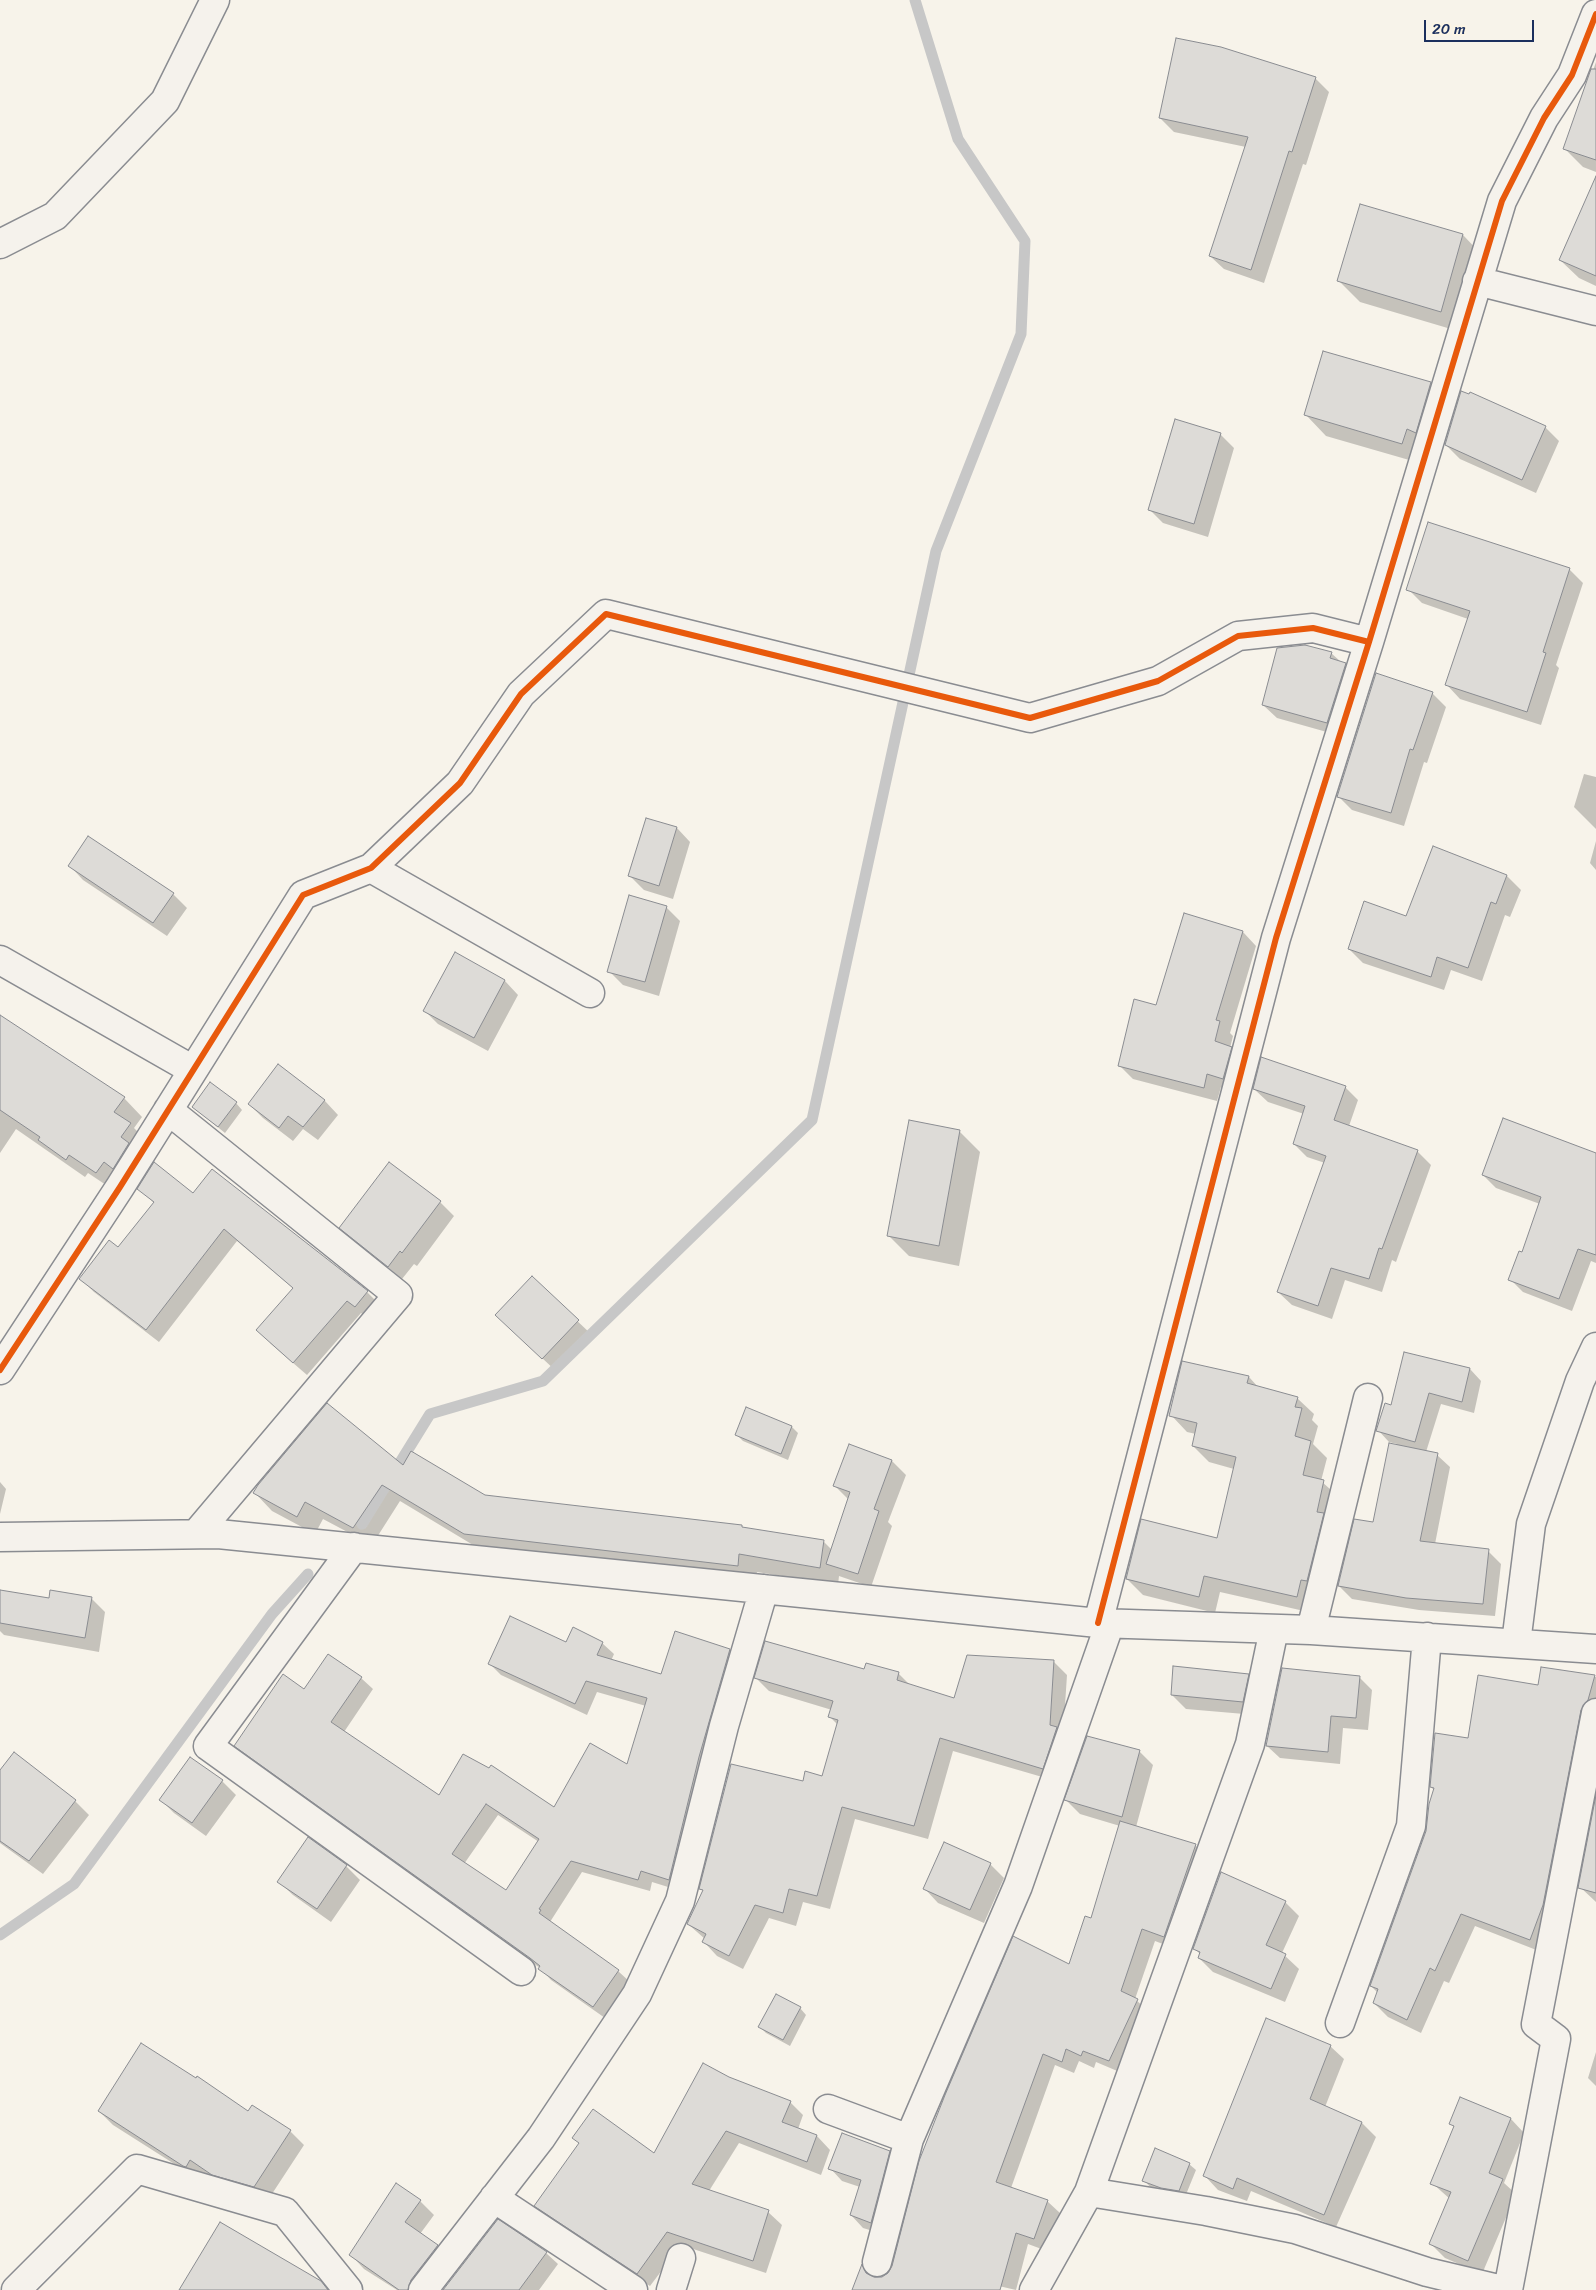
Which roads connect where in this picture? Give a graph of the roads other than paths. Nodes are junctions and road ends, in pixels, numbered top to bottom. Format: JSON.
{"nodes":[{"id":1,"x":215,"y":0,"type":"edge"},
{"id":2,"x":1596,"y":14,"type":"edge"},
{"id":3,"x":0,"y":244,"type":"edge"},
{"id":4,"x":1477,"y":281,"type":"junction"},
{"id":5,"x":1596,"y":311,"type":"edge"},
{"id":6,"x":1369,"y":642,"type":"junction"},
{"id":7,"x":371,"y":868,"type":"junction"},
{"id":8,"x":0,"y":960,"type":"edge"},
{"id":9,"x":590,"y":993,"type":"dead end"},
{"id":10,"x":193,"y":1070,"type":"junction"},
{"id":11,"x":168,"y":1110,"type":"junction"},
{"id":12,"x":1596,"y":1347,"type":"edge"},
{"id":13,"x":0,"y":1370,"type":"edge"},
{"id":14,"x":1368,"y":1398,"type":"dead end"},
{"id":15,"x":196,"y":1534,"type":"junction"},
{"id":16,"x":0,"y":1537,"type":"edge"},
{"id":17,"x":354,"y":1548,"type":"junction"},
{"id":18,"x":764,"y":1589,"type":"junction"},
{"id":19,"x":1104,"y":1623,"type":"junction"},
{"id":20,"x":1274,"y":1629,"type":"junction"},
{"id":21,"x":1311,"y":1630,"type":"junction"},
{"id":22,"x":1427,"y":1637,"type":"junction"},
{"id":23,"x":1516,"y":1643,"type":"junction"},
{"id":24,"x":1596,"y":1649,"type":"edge"},
{"id":25,"x":1596,"y":1714,"type":"edge"},
{"id":26,"x":521,"y":1971,"type":"dead end"},
{"id":27,"x":1340,"y":2023,"type":"dead end"},
{"id":28,"x":828,"y":2109,"type":"dead end"},
{"id":29,"x":909,"y":2139,"type":"junction"},
{"id":30,"x":1089,"y":2192,"type":"junction"},
{"id":31,"x":494,"y":2198,"type":"junction"},
{"id":32,"x":681,"y":2258,"type":"dead end"},
{"id":33,"x":877,"y":2262,"type":"dead end"},
{"id":34,"x":16,"y":2290,"type":"edge"},
{"id":35,"x":348,"y":2290,"type":"edge"},
{"id":36,"x":424,"y":2290,"type":"edge"},
{"id":37,"x":632,"y":2290,"type":"edge"},
{"id":38,"x":671,"y":2290,"type":"edge"},
{"id":39,"x":1034,"y":2290,"type":"edge"},
{"id":40,"x":1503,"y":2290,"type":"edge"},
{"id":41,"x":1508,"y":2290,"type":"edge"}],
"edges":[{"from":1,"to":3,"type":"street"},
{"from":2,"to":4,"type":"street"},
{"from":4,"to":5,"type":"street"},
{"from":4,"to":6,"type":"street"},
{"from":6,"to":7,"type":"street"},
{"from":6,"to":19,"type":"street"},
{"from":7,"to":9,"type":"street"},
{"from":7,"to":10,"type":"street"},
{"from":8,"to":10,"type":"street"},
{"from":10,"to":11,"type":"street"},
{"from":11,"to":13,"type":"street"},
{"from":11,"to":15,"type":"street"},
{"from":12,"to":23,"type":"street"},
{"from":14,"to":21,"type":"street"},
{"from":15,"to":16,"type":"street"},
{"from":15,"to":17,"type":"street"},
{"from":17,"to":18,"type":"street"},
{"from":17,"to":26,"type":"street"},
{"from":18,"to":19,"type":"street"},
{"from":18,"to":31,"type":"street"},
{"from":19,"to":20,"type":"street"},
{"from":19,"to":29,"type":"street"},
{"from":20,"to":21,"type":"street"},
{"from":20,"to":30,"type":"street"},
{"from":21,"to":22,"type":"street"},
{"from":22,"to":23,"type":"street"},
{"from":22,"to":27,"type":"street"},
{"from":23,"to":24,"type":"street"},
{"from":25,"to":41,"type":"street"},
{"from":28,"to":29,"type":"street"},
{"from":29,"to":33,"type":"street"},
{"from":30,"to":39,"type":"street"},
{"from":30,"to":40,"type":"street"},
{"from":31,"to":36,"type":"street"},
{"from":31,"to":37,"type":"street"},
{"from":32,"to":38,"type":"street"},
{"from":34,"to":35,"type":"street"}]}
